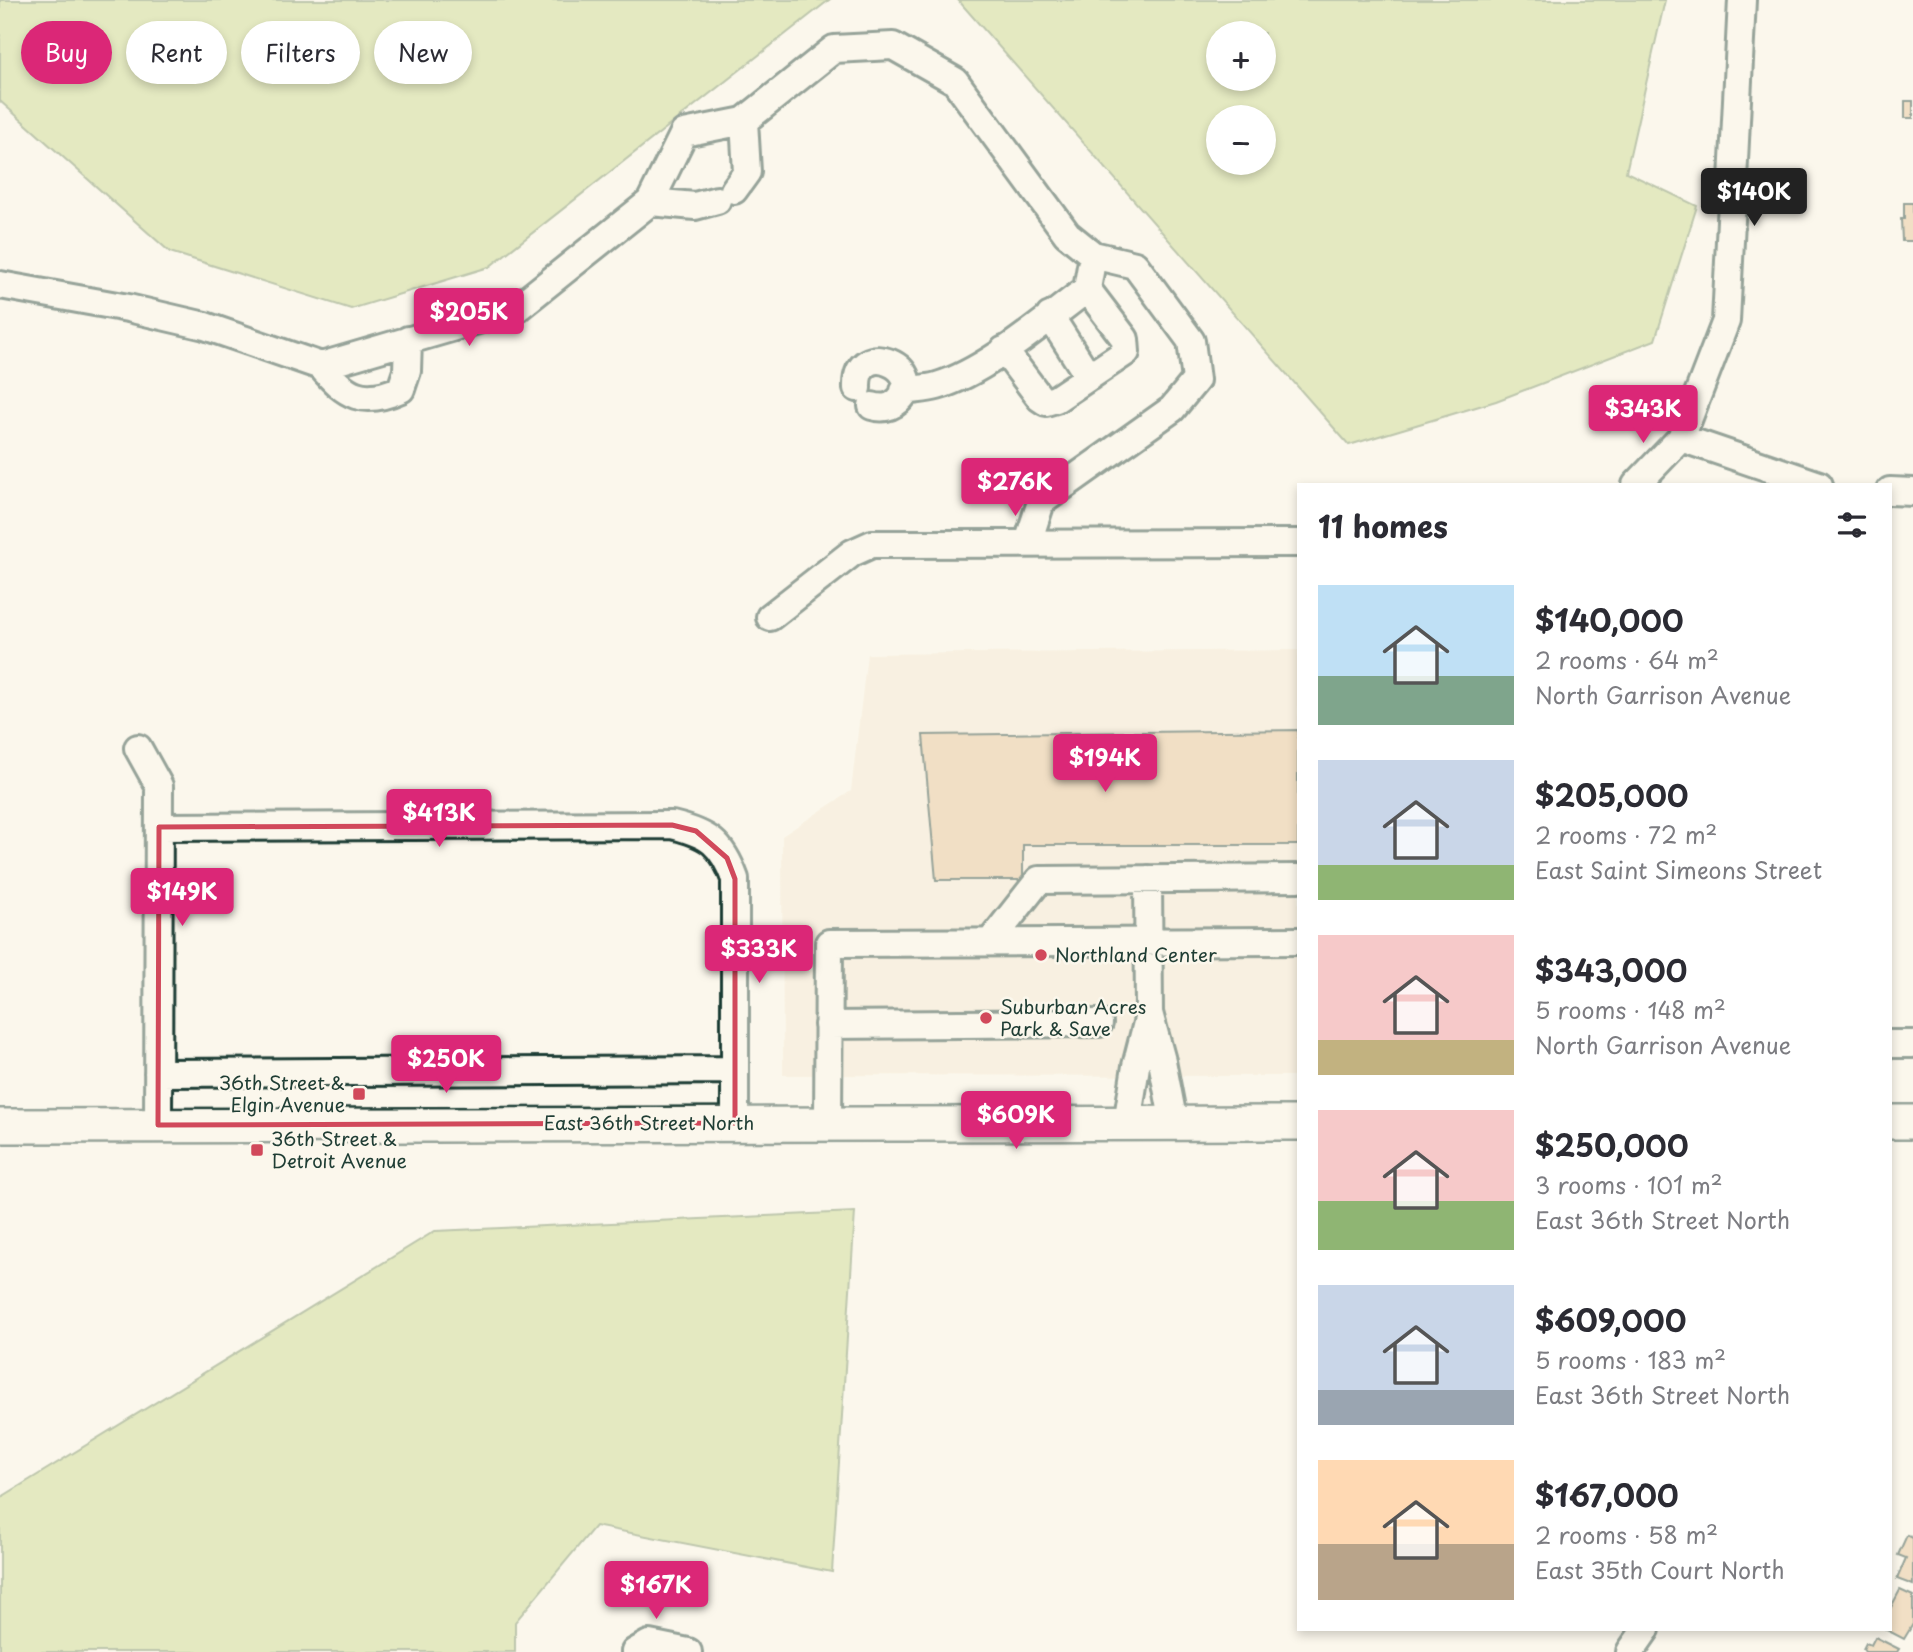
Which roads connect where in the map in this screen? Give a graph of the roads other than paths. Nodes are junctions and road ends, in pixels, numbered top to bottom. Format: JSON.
{"nodes":[{"id":1,"x":1742,"y":0,"type":"edge"},
{"id":2,"x":744,"y":121,"type":"junction"},
{"id":3,"x":650,"y":202,"type":"junction"},
{"id":4,"x":1093,"y":256,"type":"junction"},
{"id":5,"x":0,"y":285,"type":"edge"},
{"id":6,"x":1087,"y":289,"type":"junction"},
{"id":7,"x":1050,"y":316,"type":"junction"},
{"id":8,"x":408,"y":340,"type":"junction"},
{"id":9,"x":1004,"y":349,"type":"junction"},
{"id":10,"x":321,"y":366,"type":"junction"},
{"id":11,"x":1089,"y":377,"type":"junction"},
{"id":12,"x":904,"y":391,"type":"junction"},
{"id":13,"x":1681,"y":438,"type":"junction"},
{"id":14,"x":1638,"y":483,"type":"edge"},
{"id":15,"x":1813,"y":483,"type":"edge"},
{"id":16,"x":1892,"y":491,"type":"edge"},
{"id":17,"x":1913,"y":492,"type":"edge"},
{"id":18,"x":1028,"y":542,"type":"junction"},
{"id":19,"x":1297,"y":543,"type":"edge"},
{"id":20,"x":770,"y":617,"type":"dead end"},
{"id":21,"x":138,"y":748,"type":"dead end"},
{"id":22,"x":159,"y":827,"type":"junction"},
{"id":23,"x":1297,"y":878,"type":"edge"},
{"id":24,"x":1148,"y":879,"type":"junction"},
{"id":25,"x":991,"y":941,"type":"junction"},
{"id":26,"x":1297,"y":941,"type":"edge"},
{"id":27,"x":1148,"y":943,"type":"junction"},
{"id":28,"x":1149,"y":1013,"type":"junction"},
{"id":29,"x":1099,"y":1023,"type":"dead end"},
{"id":30,"x":828,"y":1025,"type":"junction"},
{"id":31,"x":1892,"y":1044,"type":"edge"},
{"id":32,"x":1913,"y":1044,"type":"edge"},
{"id":33,"x":734,"y":1070,"type":"junction"},
{"id":34,"x":158,"y":1073,"type":"junction"},
{"id":35,"x":1892,"y":1122,"type":"edge"},
{"id":36,"x":1913,"y":1122,"type":"edge"},
{"id":37,"x":735,"y":1123,"type":"junction"},
{"id":38,"x":828,"y":1123,"type":"junction"},
{"id":39,"x":1127,"y":1124,"type":"junction"},
{"id":40,"x":1174,"y":1124,"type":"junction"},
{"id":41,"x":1297,"y":1124,"type":"edge"},
{"id":42,"x":158,"y":1125,"type":"junction"},
{"id":43,"x":0,"y":1126,"type":"edge"},
{"id":44,"x":1645,"y":1631,"type":"edge"},
{"id":45,"x":635,"y":1652,"type":"edge"},
{"id":46,"x":688,"y":1652,"type":"edge"},
{"id":47,"x":1630,"y":1652,"type":"edge"}],
"edges":[{"from":1,"to":13,"type":"street"},
{"from":2,"to":3,"type":"street"},
{"from":2,"to":3,"type":"street"},
{"from":2,"to":4,"type":"street"},
{"from":3,"to":8,"type":"street"},
{"from":4,"to":6,"type":"street"},
{"from":4,"to":18,"type":"street"},
{"from":5,"to":10,"type":"street"},
{"from":6,"to":7,"type":"street"},
{"from":6,"to":11,"type":"street"},
{"from":7,"to":9,"type":"street"},
{"from":7,"to":11,"type":"street"},
{"from":8,"to":10,"type":"street"},
{"from":8,"to":10,"type":"street"},
{"from":9,"to":11,"type":"street"},
{"from":9,"to":12,"type":"street"},
{"from":12,"to":12,"type":"street"},
{"from":13,"to":14,"type":"street"},
{"from":13,"to":15,"type":"street"},
{"from":16,"to":17,"type":"street"},
{"from":18,"to":19,"type":"street"},
{"from":18,"to":20,"type":"street"},
{"from":21,"to":22,"type":"street"},
{"from":22,"to":33,"type":"street"},
{"from":22,"to":34,"type":"street"},
{"from":23,"to":24,"type":"street"},
{"from":24,"to":25,"type":"street"},
{"from":24,"to":27,"type":"street"},
{"from":25,"to":27,"type":"street"},
{"from":25,"to":30,"type":"street"},
{"from":26,"to":27,"type":"street"},
{"from":27,"to":28,"type":"street"},
{"from":28,"to":39,"type":"street"},
{"from":28,"to":40,"type":"street"},
{"from":29,"to":30,"type":"street"},
{"from":30,"to":38,"type":"street"},
{"from":31,"to":32,"type":"street"},
{"from":33,"to":34,"type":"street"},
{"from":33,"to":37,"type":"street"},
{"from":34,"to":42,"type":"street"},
{"from":35,"to":36,"type":"main road"},
{"from":37,"to":38,"type":"main road","name":"East 36th Street North"},
{"from":37,"to":42,"type":"main road","name":"East 36th Street North"},
{"from":38,"to":39,"type":"main road","name":"East 36th Street North"},
{"from":39,"to":40,"type":"main road","name":"East 36th Street North"},
{"from":40,"to":41,"type":"main road","name":"East 36th Street North"},
{"from":42,"to":43,"type":"main road","name":"East 36th Street North"},
{"from":44,"to":47,"type":"street"},
{"from":45,"to":46,"type":"street"}]}
